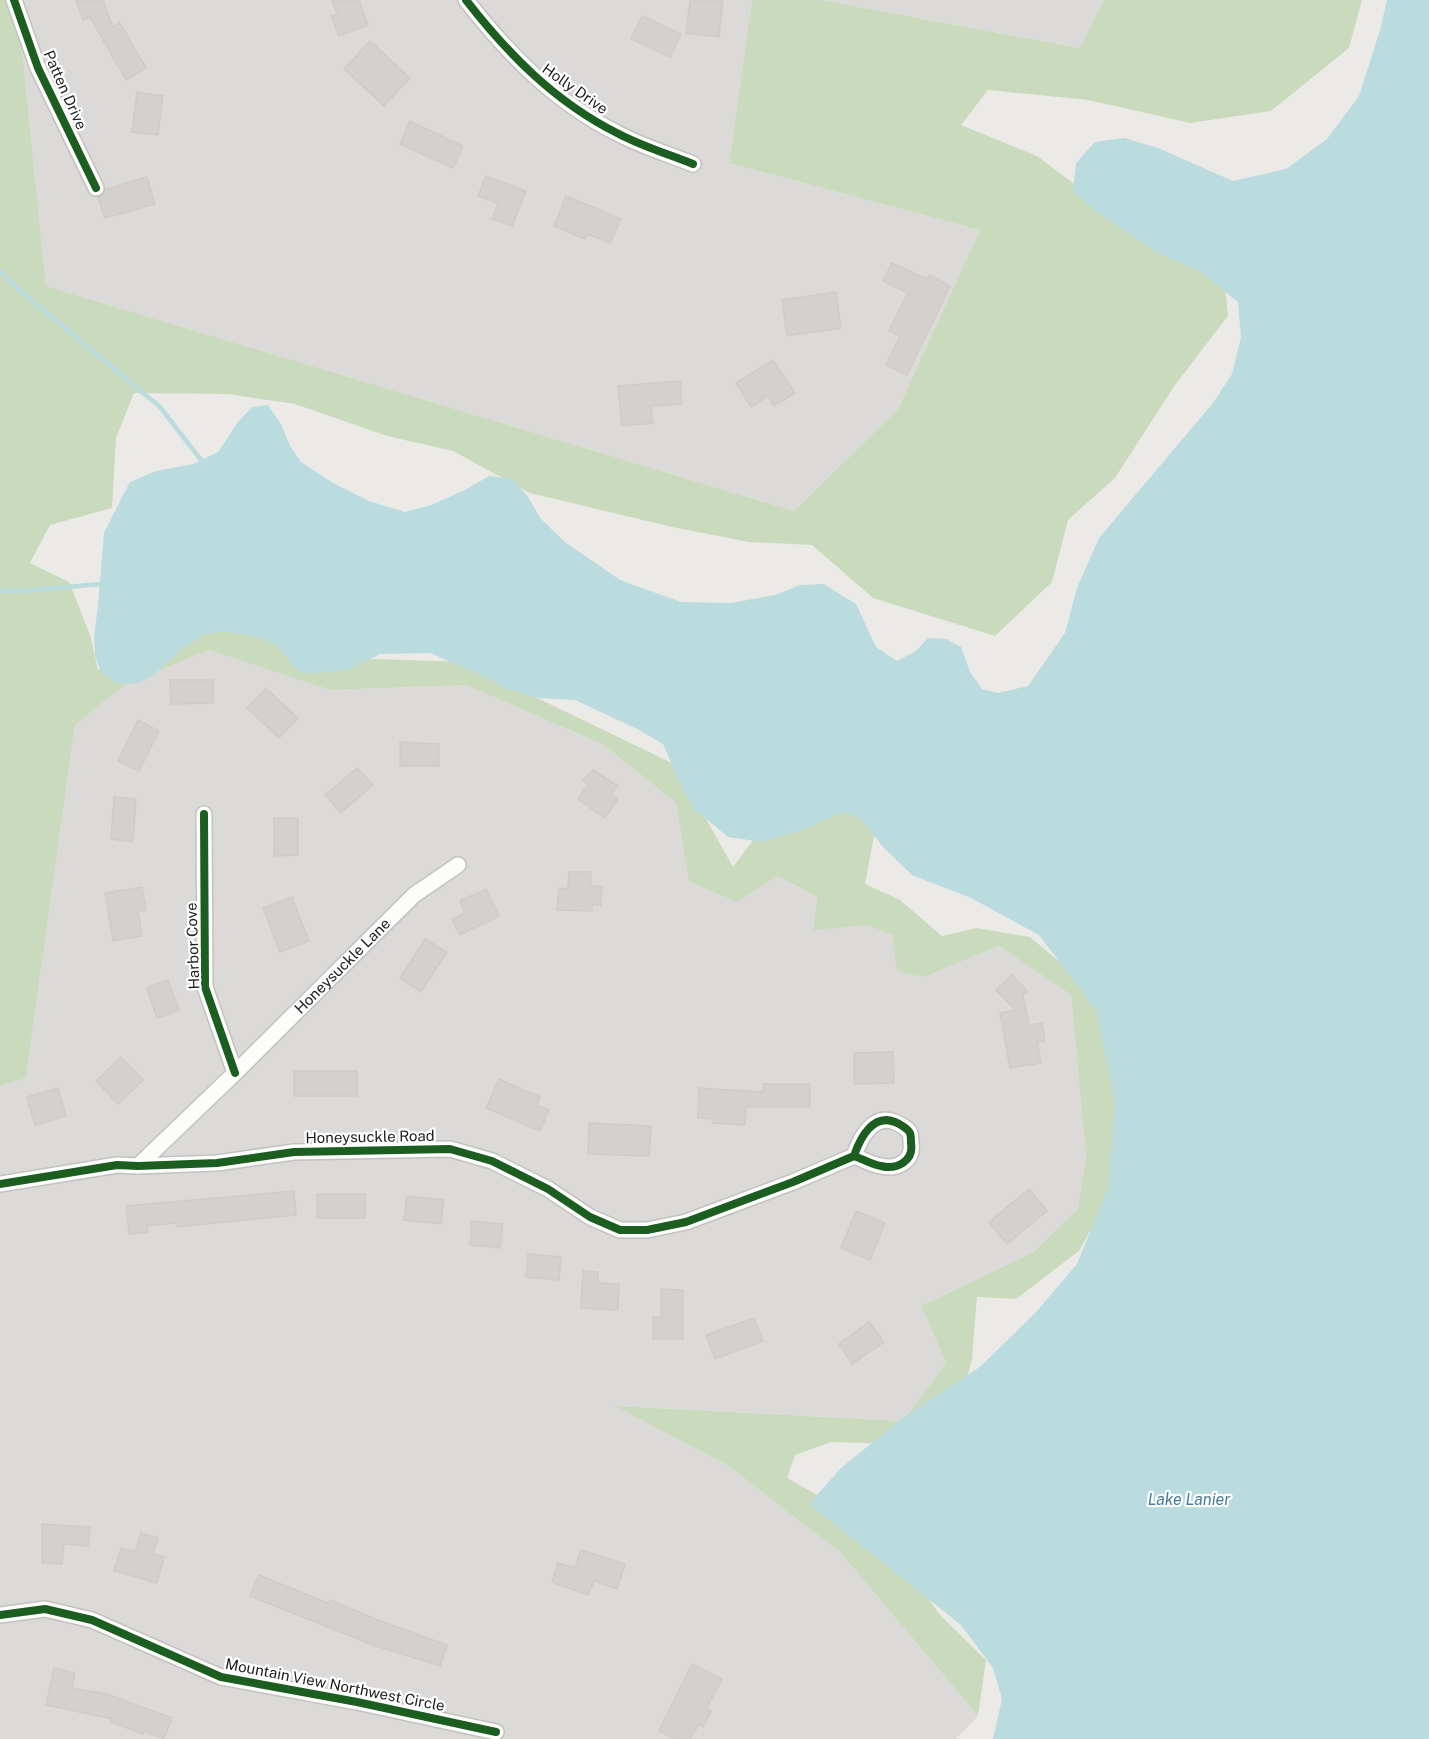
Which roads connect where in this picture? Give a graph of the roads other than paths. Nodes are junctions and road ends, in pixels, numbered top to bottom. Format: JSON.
{"nodes":[{"id":1,"x":14,"y":0,"type":"edge"},
{"id":2,"x":466,"y":0,"type":"edge"},
{"id":3,"x":693,"y":164,"type":"dead end"},
{"id":4,"x":96,"y":188,"type":"dead end"},
{"id":5,"x":204,"y":814,"type":"dead end"},
{"id":6,"x":459,"y":865,"type":"dead end"},
{"id":7,"x":235,"y":1073,"type":"junction"},
{"id":8,"x":854,"y":1156,"type":"dead end"},
{"id":9,"x":138,"y":1166,"type":"junction"},
{"id":10,"x":0,"y":1184,"type":"edge"},
{"id":11,"x":0,"y":1615,"type":"edge"},
{"id":12,"x":496,"y":1732,"type":"dead end"}],
"edges":[{"from":1,"to":4,"type":"street","name":"Patten Drive"},
{"from":2,"to":3,"type":"street","name":"Holly Drive"},
{"from":5,"to":7,"type":"street","name":"Harbor Cove"},
{"from":6,"to":7,"type":"street","name":"Honeysuckle Lane"},
{"from":7,"to":9,"type":"street"},
{"from":8,"to":9,"type":"street","name":"Honeysuckle Road"},
{"from":9,"to":10,"type":"street","name":"Honeysuckle Road"},
{"from":11,"to":12,"type":"street","name":"Mountain View Northwest Circle"}]}
